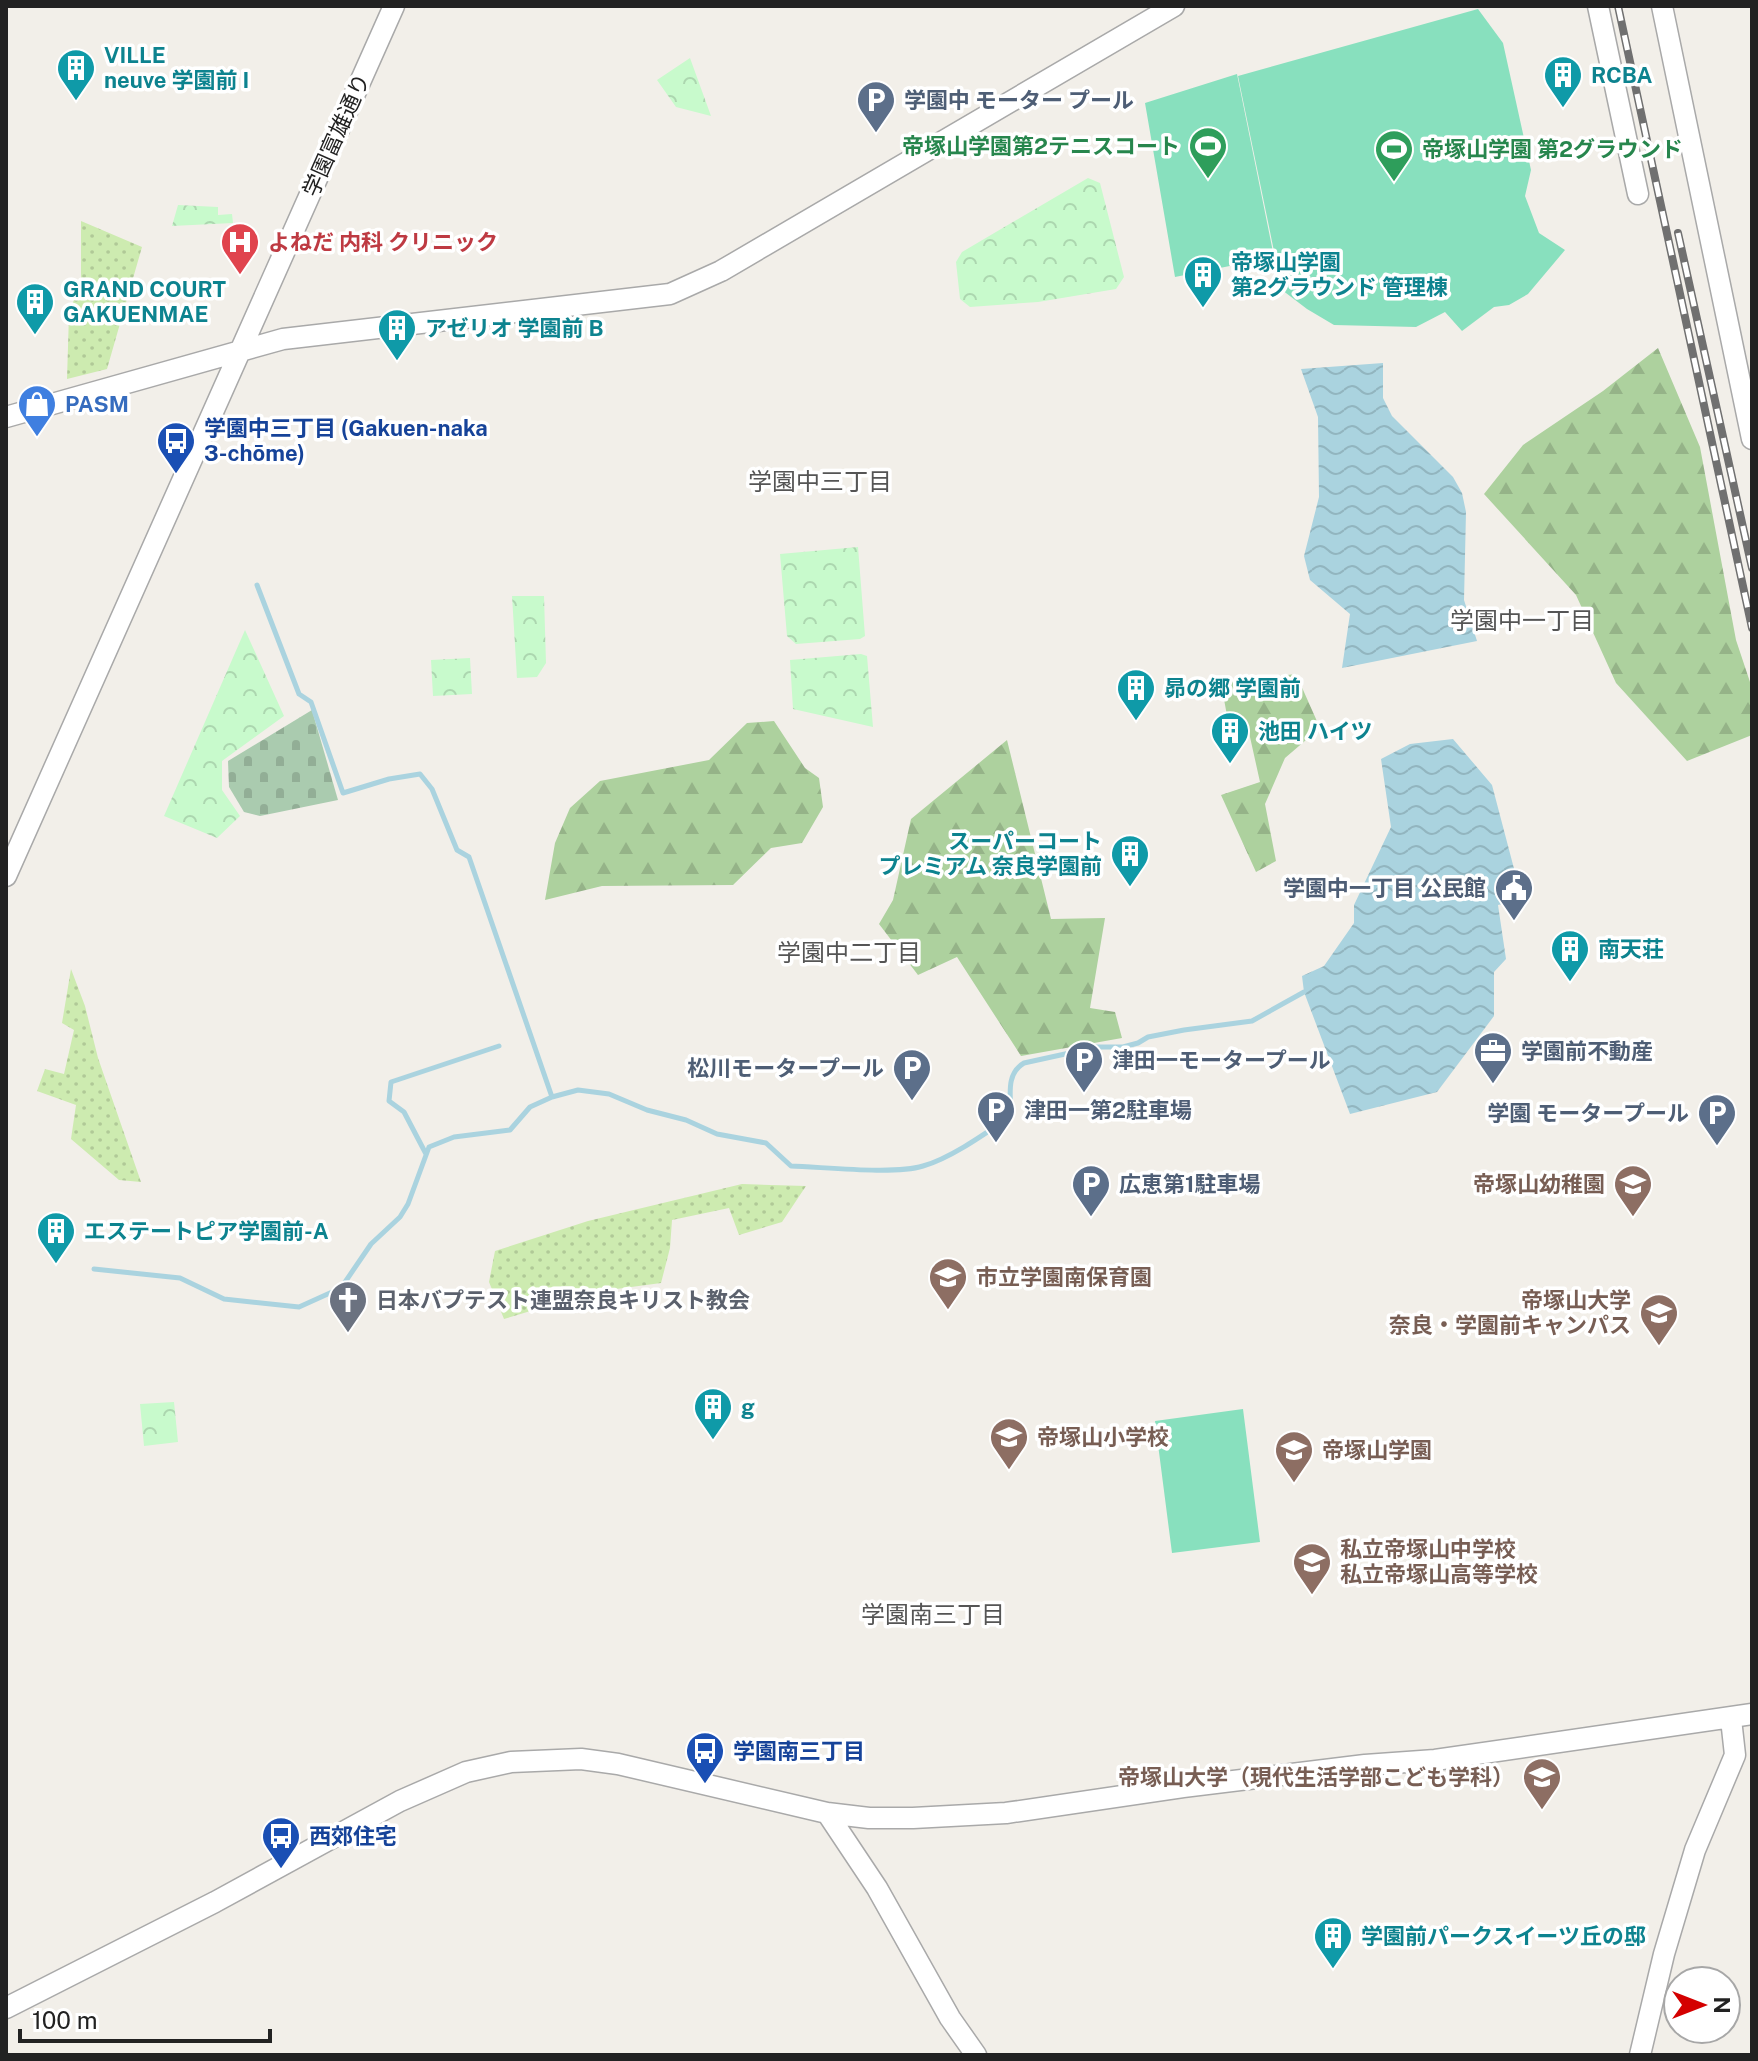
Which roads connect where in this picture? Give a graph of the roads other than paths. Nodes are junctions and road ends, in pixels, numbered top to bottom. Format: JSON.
{"nodes":[{"id":1,"x":394,"y":6,"type":"edge"},
{"id":2,"x":1174,"y":6,"type":"edge"},
{"id":3,"x":1598,"y":6,"type":"edge"},
{"id":4,"x":1662,"y":6,"type":"edge"},
{"id":5,"x":1638,"y":194,"type":"dead end"},
{"id":6,"x":240,"y":352,"type":"junction"},
{"id":7,"x":6,"y":417,"type":"edge"},
{"id":8,"x":1752,"y":439,"type":"edge"},
{"id":9,"x":6,"y":876,"type":"edge"},
{"id":10,"x":1752,"y":1714,"type":"edge"},
{"id":11,"x":1731,"y":1719,"type":"junction"},
{"id":12,"x":827,"y":1813,"type":"junction"},
{"id":13,"x":6,"y":2008,"type":"edge"},
{"id":14,"x":976,"y":2055,"type":"edge"},
{"id":15,"x":1640,"y":2055,"type":"edge"}],
"edges":[{"from":1,"to":6,"type":"street","name":"学園富雄通り"},
{"from":2,"to":6,"type":"street"},
{"from":3,"to":5,"type":"street"},
{"from":4,"to":8,"type":"street"},
{"from":6,"to":7,"type":"street"},
{"from":6,"to":9,"type":"street","name":"学園富雄通り"},
{"from":10,"to":11,"type":"street"},
{"from":11,"to":12,"type":"street"},
{"from":11,"to":15,"type":"street"},
{"from":12,"to":13,"type":"street"},
{"from":12,"to":14,"type":"street"}]}
